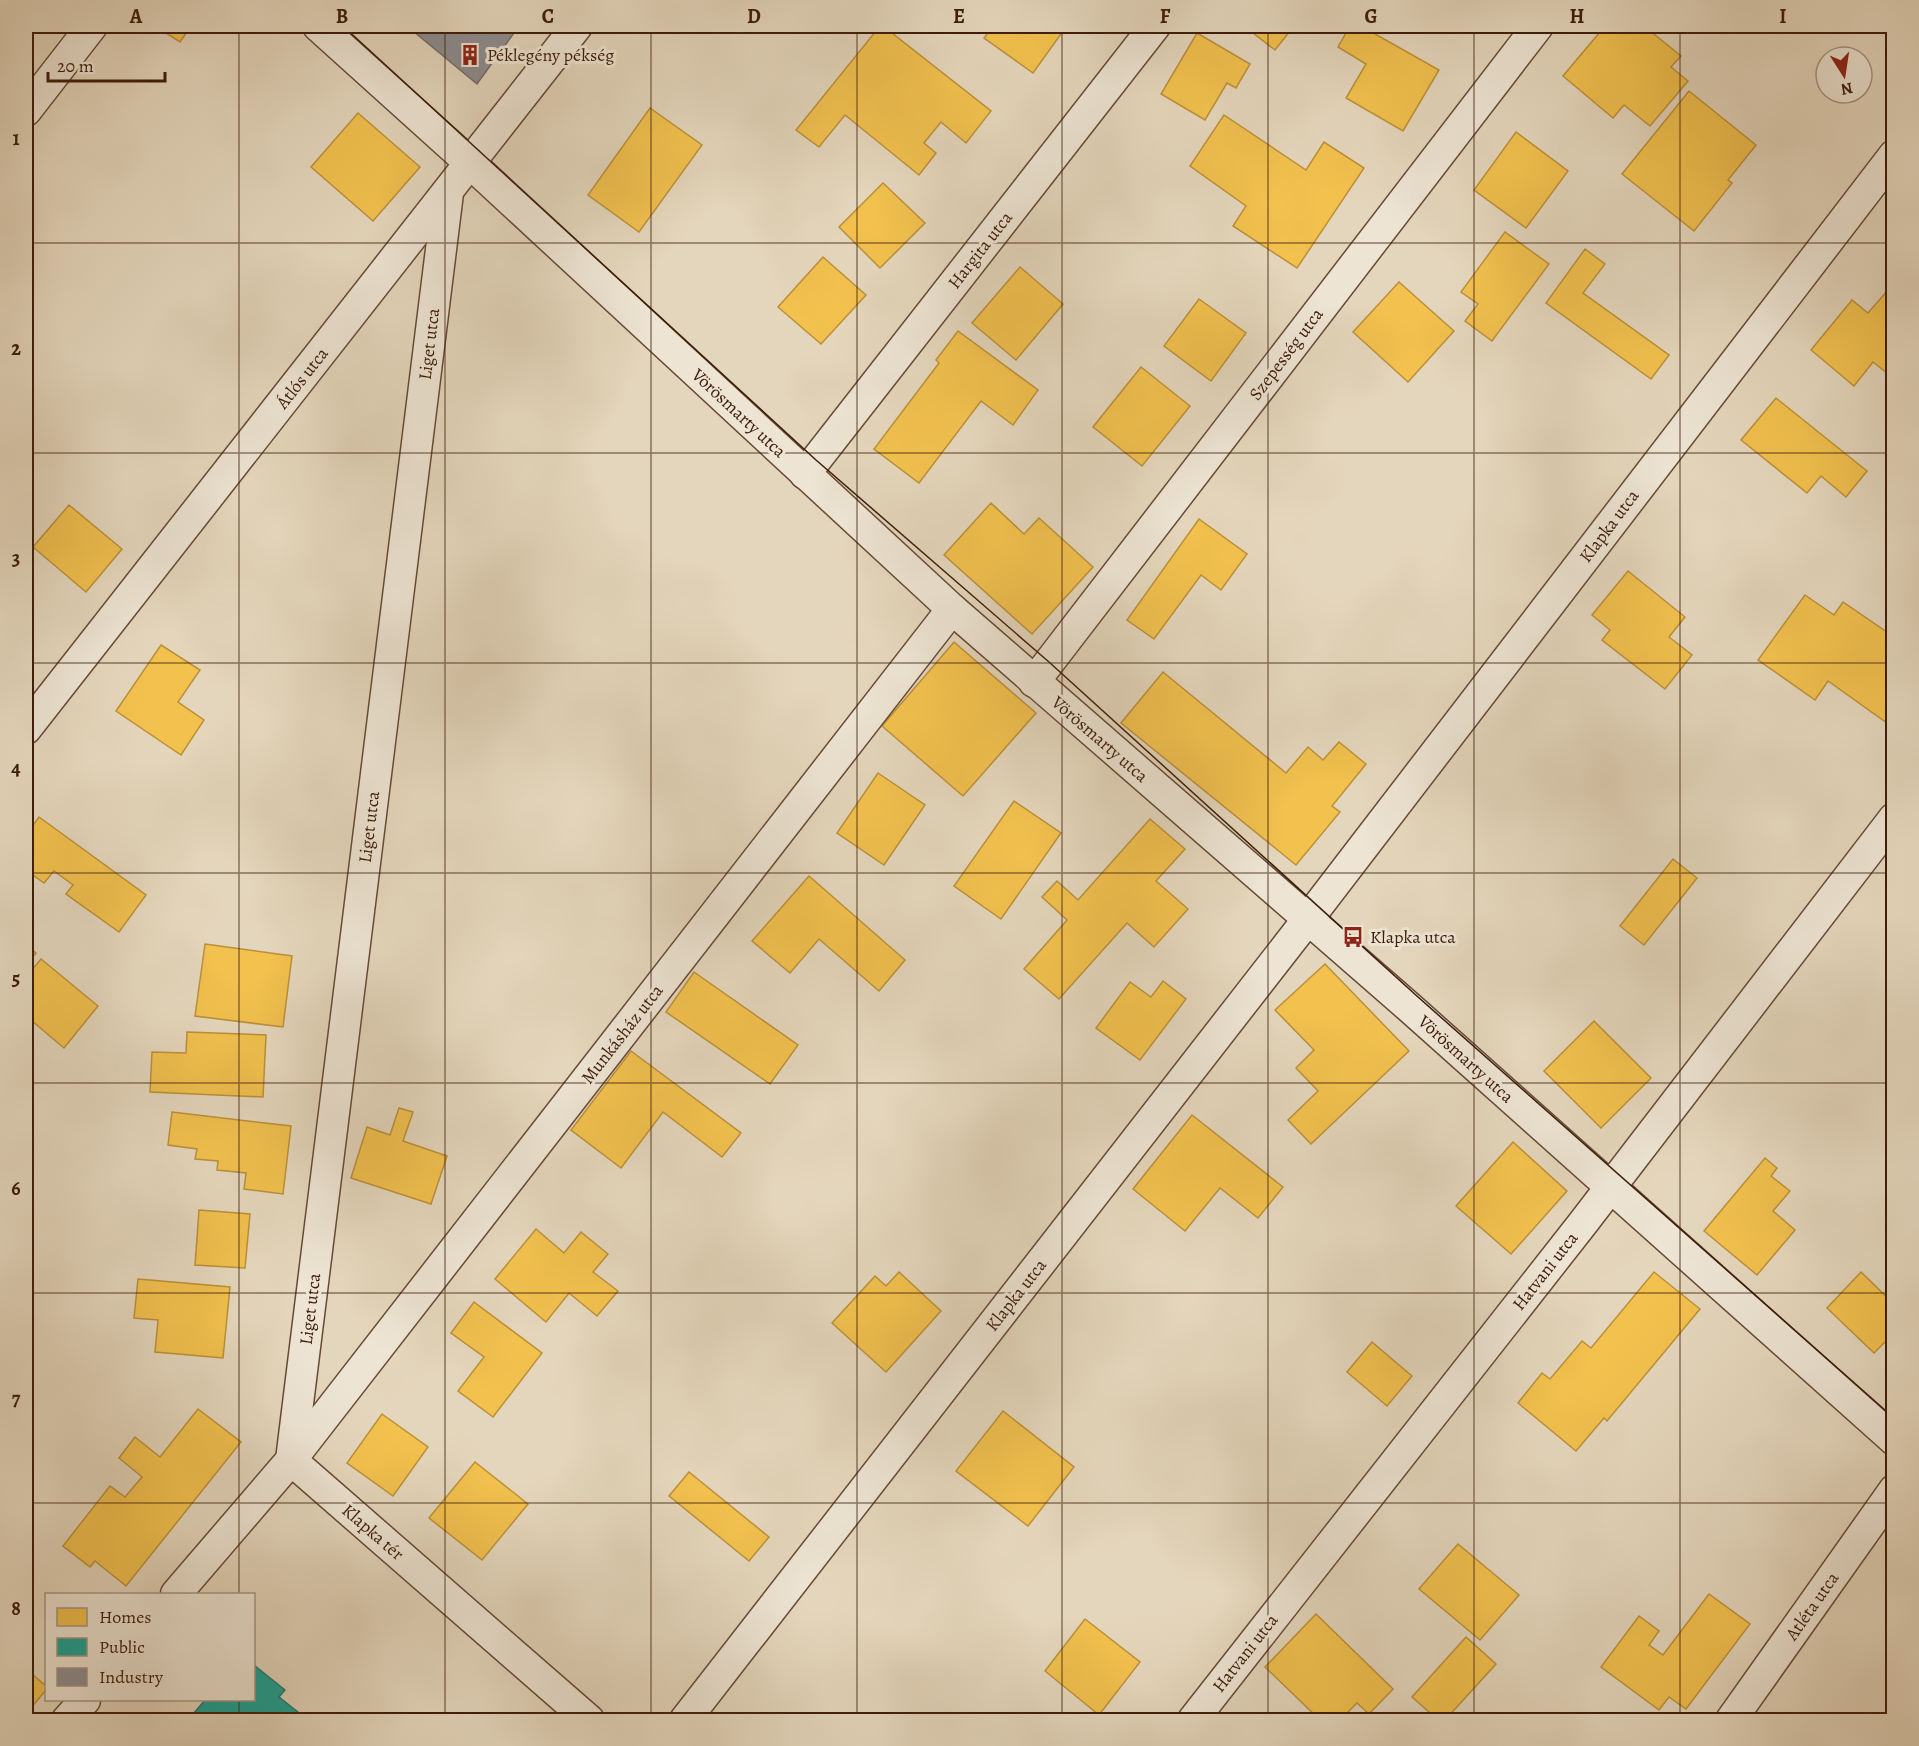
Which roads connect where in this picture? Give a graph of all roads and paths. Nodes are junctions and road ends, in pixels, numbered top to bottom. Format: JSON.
{"nodes":[{"id":1,"x":92,"y":26,"type":"edge"},
{"id":2,"x":318,"y":26,"type":"edge"},
{"id":3,"x":577,"y":26,"type":"edge"},
{"id":4,"x":1155,"y":26,"type":"edge"},
{"id":5,"x":1538,"y":26,"type":"edge"},
{"id":6,"x":26,"y":111,"type":"edge"},
{"id":7,"x":1893,"y":155,"type":"edge"},
{"id":8,"x":470,"y":163,"type":"junction"},
{"id":9,"x":448,"y":193,"type":"junction"},
{"id":10,"x":805,"y":474,"type":"junction"},
{"id":11,"x":952,"y":609,"type":"junction"},
{"id":12,"x":1034,"y":682,"type":"junction"},
{"id":13,"x":26,"y":729,"type":"edge"},
{"id":14,"x":1893,"y":818,"type":"edge"},
{"id":15,"x":1308,"y":919,"type":"junction"},
{"id":16,"x":1610,"y":1188,"type":"junction"},
{"id":17,"x":1893,"y":1440,"type":"edge"},
{"id":18,"x":291,"y":1460,"type":"junction"},
{"id":19,"x":1893,"y":1491,"type":"edge"},
{"id":20,"x":177,"y":1593,"type":"edge"},
{"id":21,"x":84,"y":1701,"type":"edge"},
{"id":22,"x":67,"y":1720,"type":"edge"},
{"id":23,"x":589,"y":1720,"type":"edge"},
{"id":24,"x":685,"y":1720,"type":"edge"},
{"id":25,"x":1193,"y":1720,"type":"edge"},
{"id":26,"x":1731,"y":1720,"type":"edge"}],
"edges":[{"from":1,"to":6,"type":"street"},
{"from":2,"to":8,"type":"street","name":"Vörösmarty utca"},
{"from":3,"to":8,"type":"street","name":"Átlós utca"},
{"from":4,"to":10,"type":"street","name":"Hargita utca"},
{"from":5,"to":12,"type":"street","name":"Szepesség utca"},
{"from":7,"to":15,"type":"street","name":"Klapka utca"},
{"from":8,"to":9,"type":"street","name":"Átlós utca"},
{"from":8,"to":10,"type":"street","name":"Vörösmarty utca"},
{"from":9,"to":13,"type":"street","name":"Átlós utca"},
{"from":9,"to":18,"type":"street","name":"Liget utca"},
{"from":10,"to":11,"type":"street","name":"Vörösmarty utca"},
{"from":11,"to":12,"type":"street","name":"Vörösmarty utca"},
{"from":11,"to":18,"type":"street","name":"Munkásház utca"},
{"from":12,"to":15,"type":"street","name":"Vörösmarty utca"},
{"from":14,"to":16,"type":"street","name":"Hatvani utca"},
{"from":15,"to":16,"type":"street","name":"Vörösmarty utca"},
{"from":15,"to":24,"type":"street","name":"Klapka utca"},
{"from":16,"to":17,"type":"street","name":"Vörösmarty utca"},
{"from":16,"to":25,"type":"street","name":"Hatvani utca"},
{"from":18,"to":20,"type":"street"},
{"from":18,"to":23,"type":"street","name":"Klapka tér"},
{"from":19,"to":26,"type":"street","name":"Atléta utca"},
{"from":21,"to":22,"type":"street"}]}
